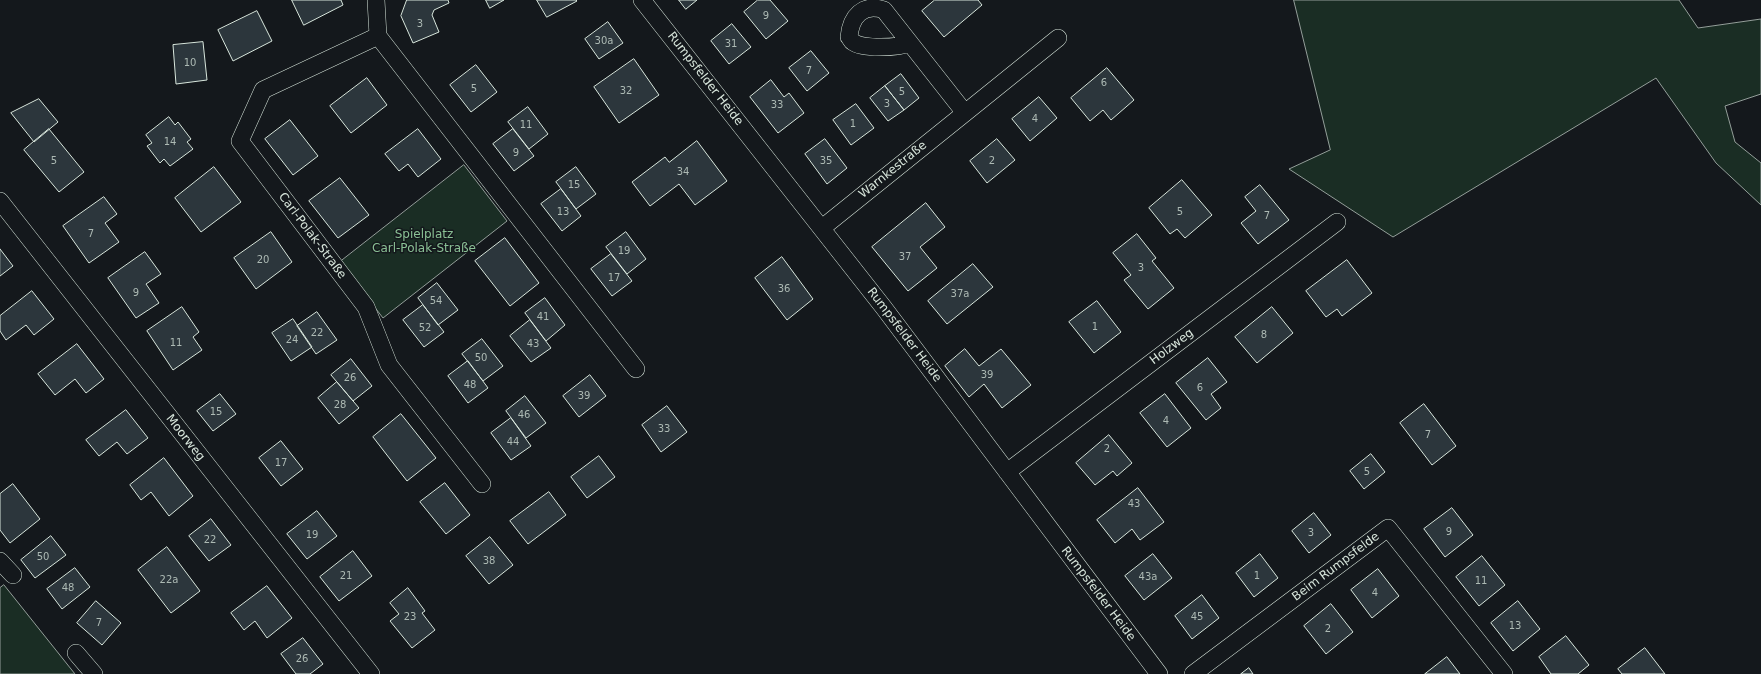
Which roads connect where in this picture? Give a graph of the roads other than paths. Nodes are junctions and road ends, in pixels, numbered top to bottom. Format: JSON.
{"nodes":[{"id":1,"x":376,"y":0,"type":"edge"},
{"id":2,"x":642,"y":0,"type":"edge"},
{"id":3,"x":378,"y":36,"type":"junction"},
{"id":4,"x":1058,"y":38,"type":"dead end"},
{"id":5,"x":909,"y":43,"type":"dead end"},
{"id":6,"x":965,"y":113,"type":"junction"},
{"id":7,"x":0,"y":202,"type":"edge"},
{"id":8,"x":1337,"y":222,"type":"dead end"},
{"id":9,"x":822,"y":228,"type":"junction"},
{"id":10,"x":636,"y":369,"type":"dead end"},
{"id":11,"x":1007,"y":472,"type":"junction"},
{"id":12,"x":482,"y":484,"type":"dead end"},
{"id":13,"x":0,"y":561,"type":"edge"},
{"id":14,"x":12,"y":575,"type":"dead end"},
{"id":15,"x":76,"y":653,"type":"dead end"},
{"id":16,"x":94,"y":674,"type":"edge"},
{"id":17,"x":371,"y":674,"type":"edge"},
{"id":18,"x":1159,"y":674,"type":"edge"},
{"id":19,"x":1193,"y":674,"type":"edge"},
{"id":20,"x":1504,"y":674,"type":"edge"}],
"edges":[{"from":1,"to":3,"type":"street"},
{"from":2,"to":9,"type":"street","name":"Rumpsfelder Heide"},
{"from":3,"to":10,"type":"street"},
{"from":3,"to":12,"type":"street","name":"Carl-Polak-Straße"},
{"from":4,"to":6,"type":"street","name":"Warnkestraße"},
{"from":5,"to":6,"type":"street"},
{"from":6,"to":9,"type":"street","name":"Warnkestraße"},
{"from":7,"to":17,"type":"street","name":"Moorweg"},
{"from":8,"to":11,"type":"street","name":"Holzweg"},
{"from":9,"to":11,"type":"street","name":"Rumpsfelder Heide"},
{"from":11,"to":18,"type":"street","name":"Rumpsfelder Heide"},
{"from":13,"to":14,"type":"street"},
{"from":15,"to":16,"type":"street"},
{"from":19,"to":20,"type":"street","name":"Beim Rumpsfelde"}]}
